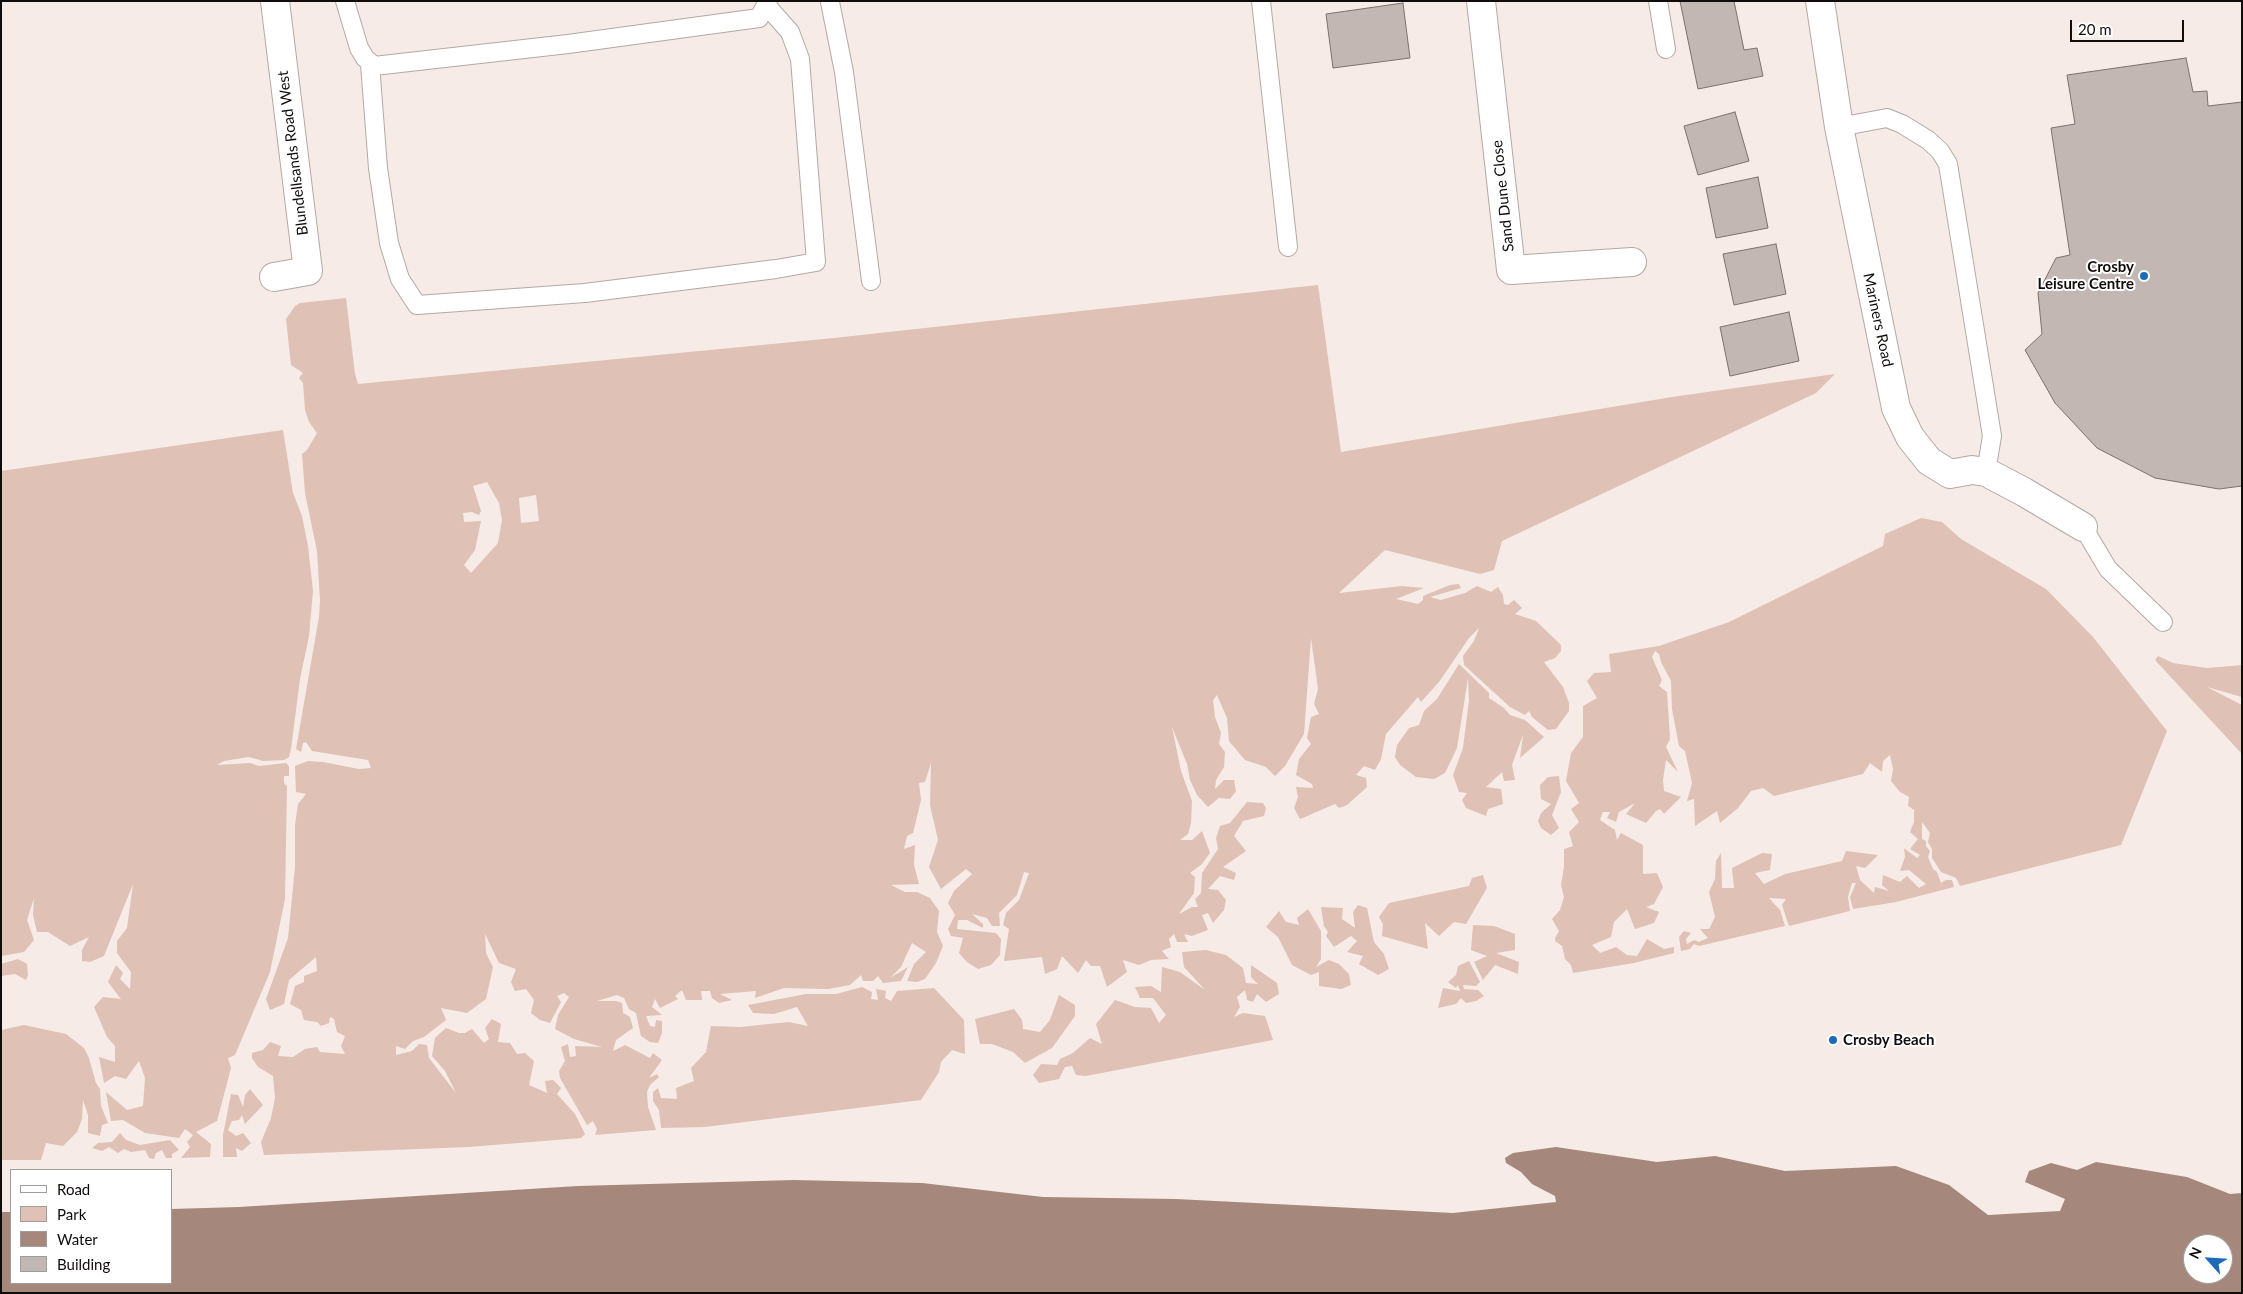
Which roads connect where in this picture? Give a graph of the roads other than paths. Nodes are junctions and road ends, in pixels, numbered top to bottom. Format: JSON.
{"nodes":[{"id":1,"x":275,"y":1,"type":"edge"},
{"id":2,"x":345,"y":1,"type":"edge"},
{"id":3,"x":830,"y":1,"type":"edge"},
{"id":4,"x":837,"y":1,"type":"edge"},
{"id":5,"x":1261,"y":1,"type":"edge"},
{"id":6,"x":1481,"y":1,"type":"edge"},
{"id":7,"x":1658,"y":1,"type":"edge"},
{"id":8,"x":1820,"y":1,"type":"edge"},
{"id":9,"x":768,"y":4,"type":"edge"},
{"id":10,"x":1666,"y":50,"type":"dead end"},
{"id":11,"x":370,"y":64,"type":"junction"},
{"id":12,"x":1839,"y":127,"type":"junction"},
{"id":13,"x":1288,"y":247,"type":"dead end"},
{"id":14,"x":1632,"y":262,"type":"dead end"},
{"id":15,"x":274,"y":276,"type":"dead end"},
{"id":16,"x":871,"y":281,"type":"dead end"},
{"id":17,"x":1986,"y":472,"type":"junction"},
{"id":18,"x":2083,"y":527,"type":"joint"},
{"id":19,"x":2163,"y":622,"type":"dead end"}],
"edges":[{"from":1,"to":15,"type":"street","name":"Blundellsands Road West"},
{"from":2,"to":11,"type":"lane"},
{"from":3,"to":4,"type":"lane"},
{"from":3,"to":16,"type":"lane"},
{"from":5,"to":13,"type":"lane"},
{"from":6,"to":14,"type":"street","name":"Sand Dune Close"},
{"from":7,"to":10,"type":"lane"},
{"from":8,"to":12,"type":"street","name":"Mariners Road"},
{"from":9,"to":11,"type":"lane"},
{"from":9,"to":11,"type":"lane"},
{"from":12,"to":17,"type":"street","name":"Mariners Road"},
{"from":12,"to":17,"type":"lane"},
{"from":17,"to":18,"type":"street","name":"Mariners Road"},
{"from":18,"to":19,"type":"lane"}]}
